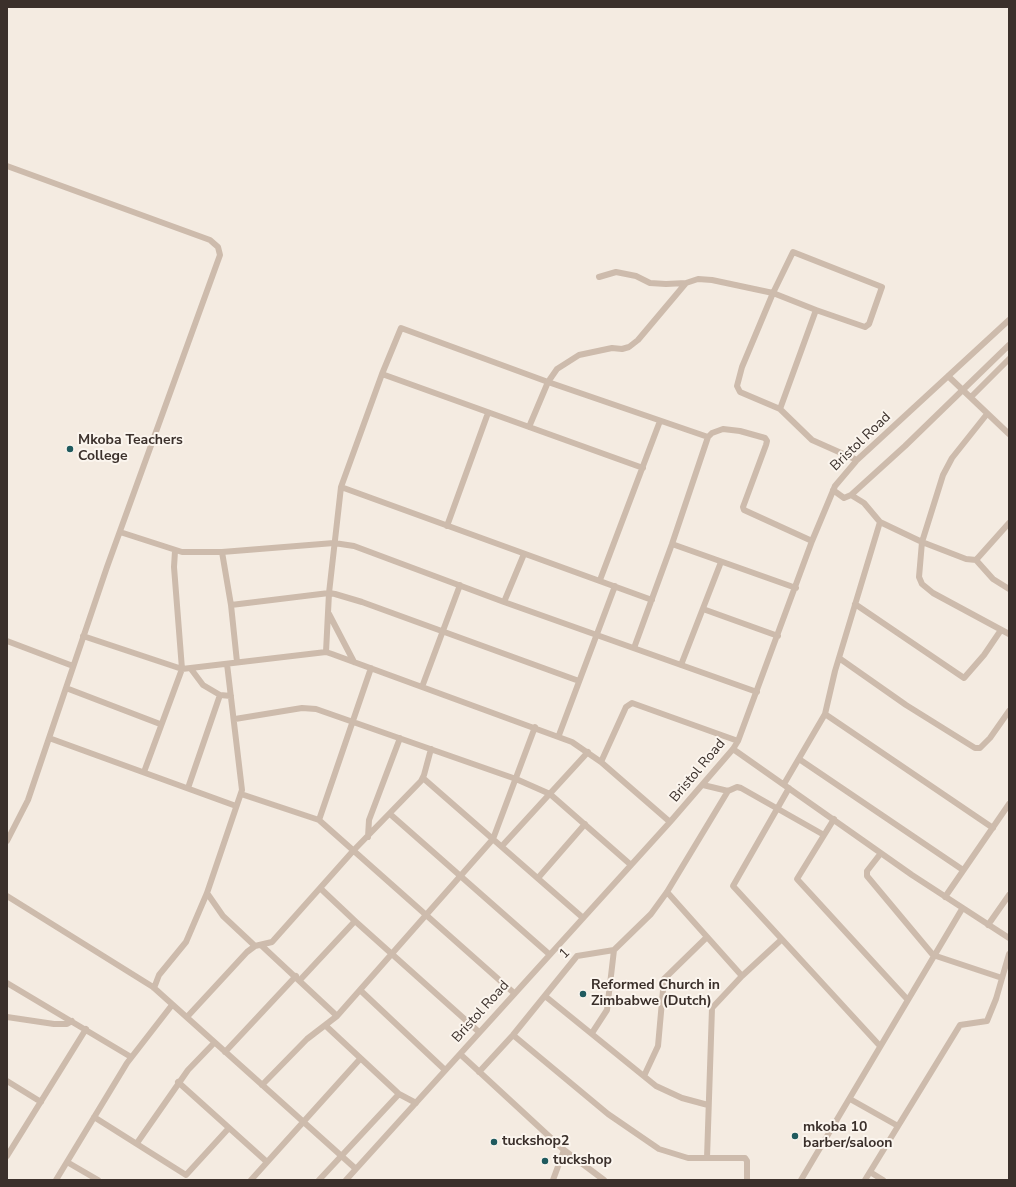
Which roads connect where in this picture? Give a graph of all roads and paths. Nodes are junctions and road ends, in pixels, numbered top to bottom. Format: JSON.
{"nodes":[{"id":1,"x":7,"y":166,"type":"edge"},
{"id":2,"x":599,"y":277,"type":"dead end"},
{"id":3,"x":686,"y":283,"type":"junction"},
{"id":4,"x":773,"y":292,"type":"junction"},
{"id":5,"x":816,"y":310,"type":"junction"},
{"id":6,"x":1009,"y":320,"type":"edge"},
{"id":7,"x":1009,"y":345,"type":"edge"},
{"id":8,"x":1009,"y":359,"type":"edge"},
{"id":9,"x":382,"y":374,"type":"junction"},
{"id":10,"x":948,"y":376,"type":"junction"},
{"id":11,"x":548,"y":382,"type":"junction"},
{"id":12,"x":963,"y":389,"type":"junction"},
{"id":13,"x":971,"y":397,"type":"junction"},
{"id":14,"x":780,"y":409,"type":"junction"},
{"id":15,"x":488,"y":413,"type":"junction"},
{"id":16,"x":987,"y":414,"type":"junction"},
{"id":17,"x":660,"y":421,"type":"junction"},
{"id":18,"x":529,"y":427,"type":"junction"},
{"id":19,"x":1009,"y":434,"type":"edge"},
{"id":20,"x":708,"y":437,"type":"junction"},
{"id":21,"x":857,"y":460,"type":"junction"},
{"id":22,"x":643,"y":468,"type":"junction"},
{"id":23,"x":341,"y":487,"type":"junction"},
{"id":24,"x":833,"y":490,"type":"junction"},
{"id":25,"x":851,"y":495,"type":"junction"},
{"id":26,"x":880,"y":522,"type":"junction"},
{"id":27,"x":1009,"y":523,"type":"edge"},
{"id":28,"x":447,"y":526,"type":"junction"},
{"id":29,"x":120,"y":532,"type":"junction"},
{"id":30,"x":812,"y":540,"type":"junction"},
{"id":31,"x":922,"y":542,"type":"junction"},
{"id":32,"x":334,"y":544,"type":"junction"},
{"id":33,"x":672,"y":544,"type":"junction"},
{"id":34,"x":175,"y":551,"type":"junction"},
{"id":35,"x":222,"y":552,"type":"junction"},
{"id":36,"x":524,"y":554,"type":"junction"},
{"id":37,"x":976,"y":560,"type":"junction"},
{"id":38,"x":721,"y":562,"type":"junction"},
{"id":39,"x":600,"y":580,"type":"junction"},
{"id":40,"x":460,"y":585,"type":"junction"},
{"id":41,"x":615,"y":586,"type":"junction"},
{"id":42,"x":796,"y":588,"type":"junction"},
{"id":43,"x":1009,"y":589,"type":"edge"},
{"id":44,"x":329,"y":593,"type":"junction"},
{"id":45,"x":652,"y":600,"type":"junction"},
{"id":46,"x":504,"y":602,"type":"junction"},
{"id":47,"x":855,"y":604,"type":"junction"},
{"id":48,"x":231,"y":605,"type":"junction"},
{"id":49,"x":703,"y":609,"type":"junction"},
{"id":50,"x":328,"y":613,"type":"junction"},
{"id":51,"x":1000,"y":630,"type":"junction"},
{"id":52,"x":443,"y":632,"type":"junction"},
{"id":53,"x":1009,"y":634,"type":"edge"},
{"id":54,"x":597,"y":635,"type":"junction"},
{"id":55,"x":83,"y":636,"type":"junction"},
{"id":56,"x":778,"y":636,"type":"junction"},
{"id":57,"x":7,"y":641,"type":"edge"},
{"id":58,"x":634,"y":648,"type":"junction"},
{"id":59,"x":326,"y":652,"type":"junction"},
{"id":60,"x":838,"y":658,"type":"junction"},
{"id":61,"x":237,"y":662,"type":"junction"},
{"id":62,"x":354,"y":662,"type":"junction"},
{"id":63,"x":227,"y":664,"type":"junction"},
{"id":64,"x":681,"y":665,"type":"junction"},
{"id":65,"x":74,"y":666,"type":"junction"},
{"id":66,"x":371,"y":668,"type":"junction"},
{"id":67,"x":182,"y":669,"type":"junction"},
{"id":68,"x":191,"y":669,"type":"junction"},
{"id":69,"x":579,"y":681,"type":"junction"},
{"id":70,"x":422,"y":687,"type":"junction"},
{"id":71,"x":66,"y":688,"type":"junction"},
{"id":72,"x":757,"y":692,"type":"junction"},
{"id":73,"x":220,"y":694,"type":"junction"},
{"id":74,"x":231,"y":696,"type":"junction"},
{"id":75,"x":1009,"y":711,"type":"edge"},
{"id":76,"x":825,"y":714,"type":"junction"},
{"id":77,"x":235,"y":719,"type":"junction"},
{"id":78,"x":353,"y":720,"type":"junction"},
{"id":79,"x":160,"y":724,"type":"junction"},
{"id":80,"x":534,"y":727,"type":"junction"},
{"id":81,"x":558,"y":735,"type":"junction"},
{"id":82,"x":49,"y":738,"type":"junction"},
{"id":83,"x":400,"y":738,"type":"junction"},
{"id":84,"x":738,"y":741,"type":"junction"},
{"id":85,"x":431,"y":749,"type":"junction"},
{"id":86,"x":733,"y":749,"type":"junction"},
{"id":87,"x":588,"y":752,"type":"junction"},
{"id":88,"x":799,"y":759,"type":"junction"},
{"id":89,"x":601,"y":762,"type":"junction"},
{"id":90,"x":144,"y":772,"type":"junction"},
{"id":91,"x":423,"y":778,"type":"junction"},
{"id":92,"x":516,"y":779,"type":"junction"},
{"id":93,"x":704,"y":785,"type":"junction"},
{"id":94,"x":787,"y":786,"type":"junction"},
{"id":95,"x":188,"y":788,"type":"junction"},
{"id":96,"x":728,"y":791,"type":"junction"},
{"id":97,"x":241,"y":794,"type":"junction"},
{"id":98,"x":550,"y":794,"type":"junction"},
{"id":99,"x":1009,"y":804,"type":"edge"},
{"id":100,"x":236,"y":806,"type":"junction"},
{"id":101,"x":777,"y":810,"type":"junction"},
{"id":102,"x":390,"y":814,"type":"junction"},
{"id":103,"x":834,"y":819,"type":"junction"},
{"id":104,"x":319,"y":820,"type":"junction"},
{"id":105,"x":670,"y":822,"type":"junction"},
{"id":106,"x":585,"y":824,"type":"junction"},
{"id":107,"x":992,"y":828,"type":"junction"},
{"id":108,"x":824,"y":835,"type":"junction"},
{"id":109,"x":368,"y":837,"type":"junction"},
{"id":110,"x":493,"y":839,"type":"junction"},
{"id":111,"x":7,"y":841,"type":"edge"},
{"id":112,"x":502,"y":846,"type":"junction"},
{"id":113,"x":353,"y":851,"type":"junction"},
{"id":114,"x":881,"y":853,"type":"junction"},
{"id":115,"x":631,"y":864,"type":"junction"},
{"id":116,"x":964,"y":870,"type":"junction"},
{"id":117,"x":460,"y":877,"type":"junction"},
{"id":118,"x":538,"y":878,"type":"junction"},
{"id":119,"x":320,"y":888,"type":"junction"},
{"id":120,"x":667,"y":892,"type":"junction"},
{"id":121,"x":207,"y":893,"type":"junction"},
{"id":122,"x":1009,"y":895,"type":"edge"},
{"id":123,"x":7,"y":896,"type":"edge"},
{"id":124,"x":945,"y":897,"type":"junction"},
{"id":125,"x":962,"y":909,"type":"junction"},
{"id":126,"x":426,"y":916,"type":"junction"},
{"id":127,"x":582,"y":917,"type":"junction"},
{"id":128,"x":355,"y":921,"type":"junction"},
{"id":129,"x":988,"y":925,"type":"junction"},
{"id":130,"x":707,"y":937,"type":"junction"},
{"id":131,"x":1009,"y":938,"type":"edge"},
{"id":132,"x":782,"y":940,"type":"junction"},
{"id":133,"x":255,"y":946,"type":"junction"},
{"id":134,"x":262,"y":946,"type":"junction"},
{"id":135,"x":614,"y":950,"type":"junction"},
{"id":136,"x":393,"y":954,"type":"junction"},
{"id":137,"x":549,"y":954,"type":"junction"},
{"id":138,"x":1009,"y":954,"type":"edge"},
{"id":139,"x":934,"y":956,"type":"junction"},
{"id":140,"x":742,"y":976,"type":"junction"},
{"id":141,"x":298,"y":978,"type":"junction"},
{"id":142,"x":1002,"y":978,"type":"junction"},
{"id":143,"x":7,"y":983,"type":"edge"},
{"id":144,"x":154,"y":988,"type":"junction"},
{"id":145,"x":360,"y":990,"type":"junction"},
{"id":146,"x":514,"y":993,"type":"junction"},
{"id":147,"x":545,"y":996,"type":"junction"},
{"id":148,"x":907,"y":998,"type":"junction"},
{"id":149,"x":172,"y":1005,"type":"junction"},
{"id":150,"x":7,"y":1016,"type":"edge"},
{"id":151,"x":337,"y":1016,"type":"junction"},
{"id":152,"x":187,"y":1017,"type":"junction"},
{"id":153,"x":72,"y":1021,"type":"junction"},
{"id":154,"x":326,"y":1026,"type":"junction"},
{"id":155,"x":86,"y":1029,"type":"junction"},
{"id":156,"x":479,"y":1032,"type":"junction"},
{"id":157,"x":592,"y":1033,"type":"junction"},
{"id":158,"x":513,"y":1035,"type":"junction"},
{"id":159,"x":214,"y":1043,"type":"junction"},
{"id":160,"x":880,"y":1046,"type":"junction"},
{"id":161,"x":225,"y":1052,"type":"junction"},
{"id":162,"x":460,"y":1054,"type":"junction"},
{"id":163,"x":131,"y":1057,"type":"junction"},
{"id":164,"x":360,"y":1059,"type":"junction"},
{"id":165,"x":445,"y":1070,"type":"junction"},
{"id":166,"x":479,"y":1072,"type":"junction"},
{"id":167,"x":644,"y":1076,"type":"junction"},
{"id":168,"x":7,"y":1081,"type":"edge"},
{"id":169,"x":178,"y":1082,"type":"junction"},
{"id":170,"x":262,"y":1085,"type":"junction"},
{"id":171,"x":399,"y":1094,"type":"junction"},
{"id":172,"x":850,"y":1099,"type":"junction"},
{"id":173,"x":41,"y":1102,"type":"junction"},
{"id":174,"x":416,"y":1103,"type":"junction"},
{"id":175,"x":708,"y":1105,"type":"junction"},
{"id":176,"x":94,"y":1117,"type":"junction"},
{"id":177,"x":303,"y":1122,"type":"junction"},
{"id":178,"x":898,"y":1126,"type":"junction"},
{"id":179,"x":228,"y":1129,"type":"junction"},
{"id":180,"x":7,"y":1143,"type":"edge"},
{"id":181,"x":137,"y":1143,"type":"junction"},
{"id":182,"x":13,"y":1146,"type":"junction"},
{"id":183,"x":564,"y":1150,"type":"junction"},
{"id":184,"x":7,"y":1156,"type":"edge"},
{"id":185,"x":340,"y":1156,"type":"junction"},
{"id":186,"x":707,"y":1158,"type":"junction"},
{"id":187,"x":67,"y":1162,"type":"junction"},
{"id":188,"x":267,"y":1162,"type":"junction"},
{"id":189,"x":356,"y":1169,"type":"junction"},
{"id":190,"x":870,"y":1172,"type":"junction"},
{"id":191,"x":56,"y":1180,"type":"edge"},
{"id":192,"x":98,"y":1180,"type":"edge"},
{"id":193,"x":251,"y":1180,"type":"edge"},
{"id":194,"x":319,"y":1180,"type":"edge"},
{"id":195,"x":346,"y":1180,"type":"edge"},
{"id":196,"x":553,"y":1180,"type":"edge"},
{"id":197,"x":604,"y":1180,"type":"edge"},
{"id":198,"x":747,"y":1180,"type":"edge"},
{"id":199,"x":801,"y":1180,"type":"edge"},
{"id":200,"x":865,"y":1180,"type":"edge"},
{"id":201,"x":883,"y":1180,"type":"edge"}],
"edges":[{"from":1,"to":29,"type":"street"},
{"from":2,"to":3,"type":"street"},
{"from":3,"to":4,"type":"street"},
{"from":3,"to":11,"type":"street"},
{"from":4,"to":5,"type":"street"},
{"from":4,"to":5,"type":"street"},
{"from":4,"to":14,"type":"street"},
{"from":5,"to":14,"type":"street"},
{"from":6,"to":10,"type":"street","name":"Bristol Road"},
{"from":7,"to":12,"type":"street"},
{"from":8,"to":13,"type":"street"},
{"from":9,"to":11,"type":"street"},
{"from":9,"to":15,"type":"street"},
{"from":9,"to":23,"type":"street"},
{"from":10,"to":12,"type":"street"},
{"from":10,"to":21,"type":"street","name":"Bristol Road"},
{"from":11,"to":17,"type":"street"},
{"from":11,"to":18,"type":"street"},
{"from":12,"to":13,"type":"street"},
{"from":12,"to":25,"type":"street"},
{"from":13,"to":16,"type":"street"},
{"from":14,"to":21,"type":"street"},
{"from":15,"to":18,"type":"street"},
{"from":15,"to":28,"type":"street"},
{"from":16,"to":19,"type":"street"},
{"from":16,"to":31,"type":"street"},
{"from":17,"to":20,"type":"street"},
{"from":17,"to":22,"type":"street"},
{"from":18,"to":22,"type":"street"},
{"from":20,"to":30,"type":"street"},
{"from":20,"to":33,"type":"street"},
{"from":21,"to":24,"type":"street","name":"Bristol Road"},
{"from":22,"to":39,"type":"street"},
{"from":23,"to":28,"type":"street"},
{"from":23,"to":32,"type":"street"},
{"from":24,"to":25,"type":"street"},
{"from":24,"to":30,"type":"street","name":"Bristol Road"},
{"from":25,"to":26,"type":"street"},
{"from":26,"to":31,"type":"street"},
{"from":26,"to":47,"type":"street"},
{"from":27,"to":37,"type":"street"},
{"from":28,"to":36,"type":"street"},
{"from":29,"to":34,"type":"street"},
{"from":29,"to":55,"type":"street"},
{"from":30,"to":42,"type":"street","name":"Bristol Road"},
{"from":31,"to":37,"type":"street"},
{"from":31,"to":51,"type":"street"},
{"from":32,"to":35,"type":"street"},
{"from":32,"to":40,"type":"street"},
{"from":32,"to":44,"type":"street"},
{"from":33,"to":38,"type":"street"},
{"from":33,"to":45,"type":"street"},
{"from":34,"to":35,"type":"street"},
{"from":34,"to":67,"type":"street"},
{"from":35,"to":48,"type":"street"},
{"from":36,"to":39,"type":"street"},
{"from":36,"to":46,"type":"street"},
{"from":37,"to":43,"type":"street"},
{"from":38,"to":42,"type":"street"},
{"from":38,"to":49,"type":"street"},
{"from":39,"to":41,"type":"street"},
{"from":40,"to":46,"type":"street"},
{"from":40,"to":52,"type":"street"},
{"from":41,"to":45,"type":"street"},
{"from":41,"to":54,"type":"street"},
{"from":42,"to":56,"type":"street","name":"Bristol Road"},
{"from":44,"to":48,"type":"street"},
{"from":44,"to":50,"type":"street"},
{"from":44,"to":52,"type":"street"},
{"from":45,"to":58,"type":"street"},
{"from":46,"to":54,"type":"street"},
{"from":47,"to":51,"type":"street"},
{"from":47,"to":60,"type":"street"},
{"from":48,"to":61,"type":"street"},
{"from":49,"to":56,"type":"street"},
{"from":49,"to":64,"type":"street"},
{"from":50,"to":59,"type":"street"},
{"from":50,"to":62,"type":"street"},
{"from":51,"to":53,"type":"street"},
{"from":52,"to":69,"type":"street"},
{"from":52,"to":70,"type":"street"},
{"from":54,"to":58,"type":"street"},
{"from":54,"to":69,"type":"street"},
{"from":55,"to":65,"type":"street"},
{"from":55,"to":67,"type":"street"},
{"from":56,"to":72,"type":"street","name":"Bristol Road"},
{"from":57,"to":65,"type":"street"},
{"from":58,"to":64,"type":"street"},
{"from":59,"to":61,"type":"street"},
{"from":59,"to":62,"type":"street"},
{"from":60,"to":75,"type":"street"},
{"from":60,"to":76,"type":"street"},
{"from":61,"to":63,"type":"street"},
{"from":62,"to":66,"type":"street"},
{"from":63,"to":68,"type":"street"},
{"from":63,"to":74,"type":"street"},
{"from":64,"to":72,"type":"street"},
{"from":65,"to":71,"type":"street"},
{"from":66,"to":70,"type":"street"},
{"from":66,"to":78,"type":"street"},
{"from":67,"to":68,"type":"street"},
{"from":67,"to":79,"type":"street"},
{"from":68,"to":73,"type":"street"},
{"from":69,"to":81,"type":"street"},
{"from":70,"to":80,"type":"street"},
{"from":71,"to":79,"type":"street"},
{"from":71,"to":82,"type":"street"},
{"from":72,"to":84,"type":"street","name":"Bristol Road"},
{"from":73,"to":74,"type":"street"},
{"from":73,"to":95,"type":"street"},
{"from":74,"to":77,"type":"street"},
{"from":76,"to":88,"type":"street"},
{"from":76,"to":107,"type":"street"},
{"from":77,"to":78,"type":"street"},
{"from":77,"to":97,"type":"street"},
{"from":78,"to":83,"type":"street"},
{"from":78,"to":104,"type":"street"},
{"from":79,"to":90,"type":"street"},
{"from":80,"to":81,"type":"street"},
{"from":80,"to":92,"type":"street"},
{"from":81,"to":87,"type":"street"},
{"from":82,"to":90,"type":"street"},
{"from":82,"to":111,"type":"street"},
{"from":83,"to":85,"type":"street"},
{"from":83,"to":109,"type":"street"},
{"from":84,"to":86,"type":"street","name":"Bristol Road"},
{"from":84,"to":89,"type":"street"},
{"from":85,"to":91,"type":"street"},
{"from":85,"to":92,"type":"street"},
{"from":86,"to":93,"type":"street","name":"Bristol Road"},
{"from":86,"to":94,"type":"street"},
{"from":87,"to":89,"type":"street"},
{"from":87,"to":98,"type":"street"},
{"from":88,"to":94,"type":"street"},
{"from":88,"to":116,"type":"street"},
{"from":89,"to":105,"type":"street"},
{"from":90,"to":95,"type":"street"},
{"from":91,"to":102,"type":"street"},
{"from":91,"to":110,"type":"street"},
{"from":92,"to":98,"type":"street"},
{"from":92,"to":110,"type":"street"},
{"from":93,"to":96,"type":"street"},
{"from":93,"to":105,"type":"street","name":"Bristol Road"},
{"from":94,"to":101,"type":"street"},
{"from":94,"to":103,"type":"street"},
{"from":95,"to":100,"type":"street"},
{"from":96,"to":101,"type":"street"},
{"from":96,"to":120,"type":"street"},
{"from":97,"to":100,"type":"street"},
{"from":97,"to":104,"type":"street"},
{"from":98,"to":106,"type":"street"},
{"from":98,"to":112,"type":"street"},
{"from":99,"to":107,"type":"street"},
{"from":100,"to":121,"type":"street"},
{"from":101,"to":108,"type":"street"},
{"from":101,"to":132,"type":"street"},
{"from":102,"to":109,"type":"street"},
{"from":102,"to":117,"type":"street"},
{"from":103,"to":108,"type":"street"},
{"from":103,"to":114,"type":"street"},
{"from":104,"to":113,"type":"street"},
{"from":105,"to":115,"type":"street","name":"Bristol Road"},
{"from":106,"to":115,"type":"street"},
{"from":106,"to":118,"type":"street"},
{"from":107,"to":116,"type":"street"},
{"from":108,"to":148,"type":"street"},
{"from":109,"to":113,"type":"street"},
{"from":110,"to":112,"type":"street"},
{"from":110,"to":117,"type":"street"},
{"from":112,"to":118,"type":"street"},
{"from":113,"to":119,"type":"street"},
{"from":113,"to":126,"type":"street"},
{"from":114,"to":124,"type":"street"},
{"from":114,"to":139,"type":"street"},
{"from":115,"to":127,"type":"street","name":"Bristol Road"},
{"from":116,"to":124,"type":"street"},
{"from":117,"to":126,"type":"street"},
{"from":117,"to":137,"type":"street"},
{"from":118,"to":127,"type":"street"},
{"from":119,"to":128,"type":"street"},
{"from":119,"to":134,"type":"street"},
{"from":120,"to":130,"type":"street"},
{"from":120,"to":135,"type":"street"},
{"from":121,"to":133,"type":"street"},
{"from":121,"to":144,"type":"street"},
{"from":122,"to":129,"type":"street"},
{"from":123,"to":144,"type":"street"},
{"from":124,"to":125,"type":"street"},
{"from":125,"to":129,"type":"street"},
{"from":125,"to":139,"type":"street"},
{"from":126,"to":136,"type":"street"},
{"from":126,"to":146,"type":"street"},
{"from":127,"to":137,"type":"street","name":"Bristol Road"},
{"from":128,"to":136,"type":"street"},
{"from":128,"to":141,"type":"street"},
{"from":129,"to":131,"type":"street"},
{"from":130,"to":140,"type":"street"},
{"from":130,"to":167,"type":"street"},
{"from":132,"to":140,"type":"street"},
{"from":132,"to":160,"type":"street"},
{"from":133,"to":134,"type":"street"},
{"from":133,"to":152,"type":"street"},
{"from":134,"to":141,"type":"street"},
{"from":135,"to":147,"type":"street","name":"1"},
{"from":135,"to":157,"type":"street"},
{"from":136,"to":145,"type":"street"},
{"from":136,"to":156,"type":"street"},
{"from":137,"to":146,"type":"street","name":"Bristol Road"},
{"from":138,"to":142,"type":"street"},
{"from":139,"to":142,"type":"street"},
{"from":139,"to":148,"type":"street"},
{"from":140,"to":175,"type":"street"},
{"from":141,"to":151,"type":"street"},
{"from":141,"to":161,"type":"street"},
{"from":142,"to":178,"type":"street"},
{"from":143,"to":153,"type":"street"},
{"from":144,"to":149,"type":"street"},
{"from":145,"to":151,"type":"street"},
{"from":145,"to":165,"type":"street"},
{"from":146,"to":156,"type":"street","name":"Bristol Road"},
{"from":147,"to":157,"type":"street"},
{"from":147,"to":158,"type":"street","name":"1"},
{"from":148,"to":160,"type":"street"},
{"from":149,"to":152,"type":"street"},
{"from":149,"to":163,"type":"street"},
{"from":150,"to":153,"type":"street"},
{"from":151,"to":154,"type":"street"},
{"from":152,"to":159,"type":"street"},
{"from":153,"to":155,"type":"street"},
{"from":154,"to":164,"type":"street"},
{"from":154,"to":170,"type":"street"},
{"from":155,"to":163,"type":"street"},
{"from":155,"to":173,"type":"street"},
{"from":156,"to":162,"type":"street","name":"Bristol Road"},
{"from":157,"to":167,"type":"street"},
{"from":158,"to":166,"type":"street","name":"1"},
{"from":158,"to":186,"type":"street"},
{"from":159,"to":161,"type":"street"},
{"from":159,"to":169,"type":"street"},
{"from":160,"to":172,"type":"street"},
{"from":161,"to":170,"type":"street"},
{"from":162,"to":165,"type":"street","name":"Bristol Road"},
{"from":162,"to":166,"type":"street"},
{"from":163,"to":176,"type":"street"},
{"from":164,"to":171,"type":"street"},
{"from":164,"to":177,"type":"street"},
{"from":165,"to":174,"type":"street","name":"Bristol Road"},
{"from":166,"to":183,"type":"street"},
{"from":167,"to":175,"type":"street"},
{"from":168,"to":173,"type":"street"},
{"from":169,"to":179,"type":"street"},
{"from":169,"to":181,"type":"street"},
{"from":170,"to":177,"type":"street"},
{"from":171,"to":174,"type":"street"},
{"from":171,"to":185,"type":"street"},
{"from":172,"to":178,"type":"street"},
{"from":172,"to":199,"type":"street"},
{"from":173,"to":182,"type":"street"},
{"from":174,"to":189,"type":"street","name":"Bristol Road"},
{"from":175,"to":186,"type":"street"},
{"from":176,"to":181,"type":"street"},
{"from":176,"to":187,"type":"street"},
{"from":177,"to":185,"type":"street"},
{"from":177,"to":188,"type":"street"},
{"from":178,"to":190,"type":"street"},
{"from":179,"to":181,"type":"street"},
{"from":179,"to":188,"type":"street"},
{"from":180,"to":182,"type":"street"},
{"from":182,"to":184,"type":"street"},
{"from":183,"to":196,"type":"street"},
{"from":183,"to":197,"type":"street"},
{"from":185,"to":189,"type":"street"},
{"from":185,"to":194,"type":"street"},
{"from":186,"to":198,"type":"street"},
{"from":187,"to":191,"type":"street"},
{"from":187,"to":192,"type":"street"},
{"from":188,"to":193,"type":"street"},
{"from":189,"to":195,"type":"street","name":"Bristol Road"},
{"from":190,"to":200,"type":"street"},
{"from":190,"to":201,"type":"street"}]}
